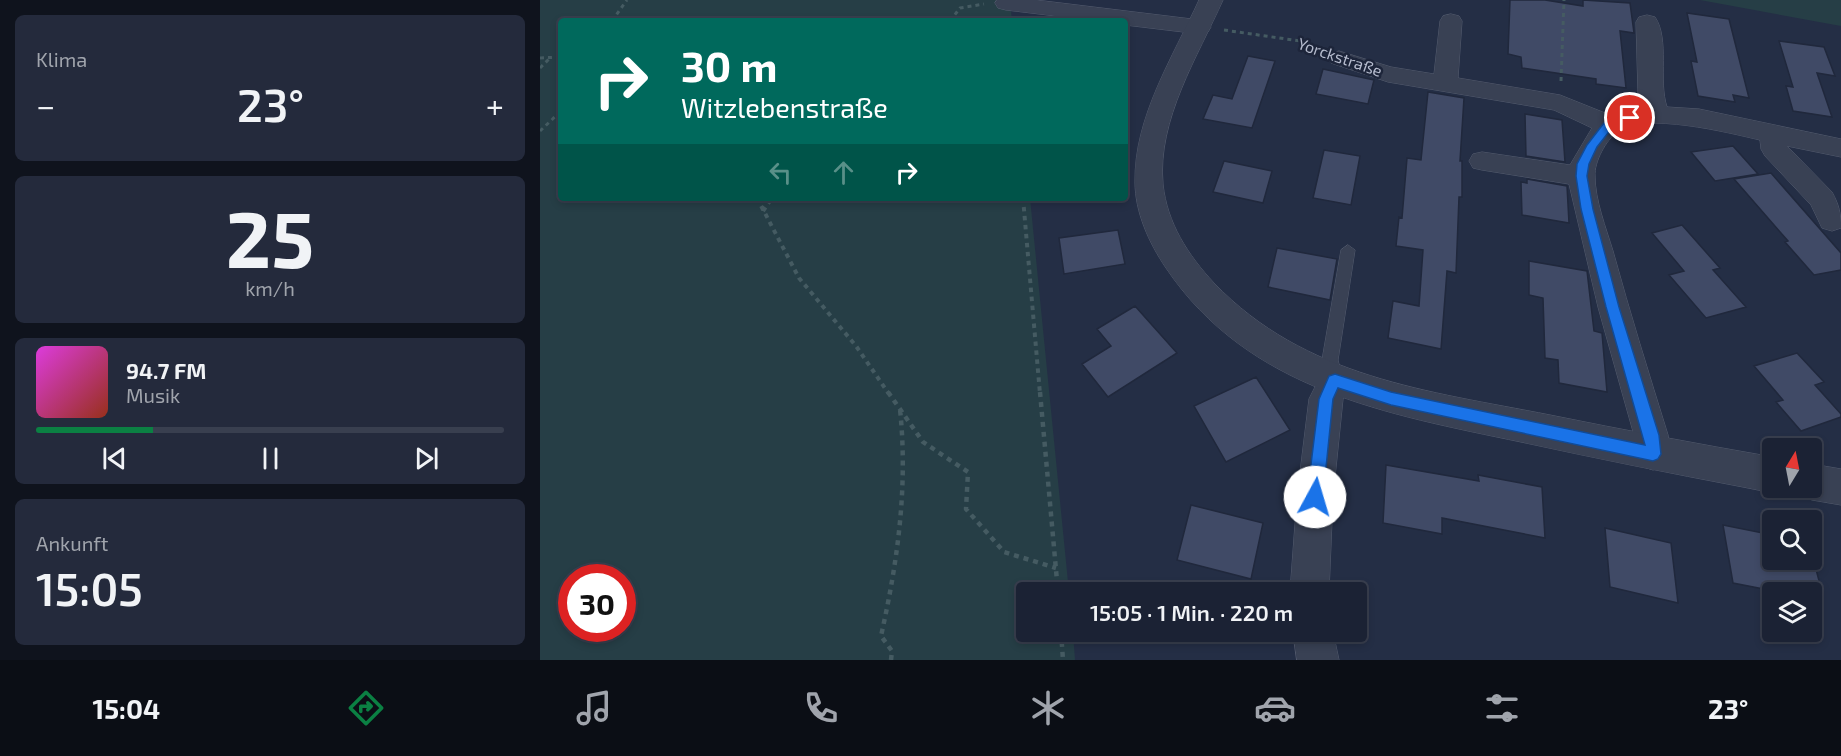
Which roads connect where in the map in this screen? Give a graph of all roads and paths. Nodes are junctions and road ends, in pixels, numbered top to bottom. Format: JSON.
{"nodes":[{"id":1,"x":627,"y":0,"type":"edge"},
{"id":2,"x":1564,"y":0,"type":"edge"},
{"id":3,"x":998,"y":3,"type":"joint"},
{"id":4,"x":1071,"y":5,"type":"edge"},
{"id":5,"x":1205,"y":13,"type":"edge"},
{"id":6,"x":614,"y":18,"type":"edge"},
{"id":7,"x":952,"y":18,"type":"edge"},
{"id":8,"x":1451,"y":21,"type":"dead end"},
{"id":9,"x":1647,"y":22,"type":"dead end"},
{"id":10,"x":550,"y":57,"type":"junction"},
{"id":11,"x":558,"y":57,"type":"edge"},
{"id":12,"x":540,"y":58,"type":"edge"},
{"id":13,"x":1339,"y":58,"type":"joint"},
{"id":14,"x":540,"y":68,"type":"edge"},
{"id":15,"x":1445,"y":83,"type":"junction"},
{"id":16,"x":1560,"y":103,"type":"junction"},
{"id":17,"x":558,"y":114,"type":"edge"},
{"id":18,"x":1657,"y":115,"type":"junction"},
{"id":19,"x":1608,"y":125,"type":"junction"},
{"id":20,"x":540,"y":131,"type":"edge"},
{"id":21,"x":1773,"y":135,"type":"junction"},
{"id":22,"x":1841,"y":148,"type":"edge"},
{"id":23,"x":1482,"y":161,"type":"dead end"},
{"id":24,"x":1581,"y":176,"type":"junction"},
{"id":25,"x":759,"y":201,"type":"edge"},
{"id":26,"x":770,"y":201,"type":"edge"},
{"id":27,"x":1023,"y":201,"type":"edge"},
{"id":28,"x":762,"y":211,"type":"junction"},
{"id":29,"x":1833,"y":219,"type":"dead end"},
{"id":30,"x":1348,"y":250,"type":"dead end"},
{"id":31,"x":1335,"y":381,"type":"junction"},
{"id":32,"x":900,"y":408,"type":"junction"},
{"id":33,"x":1653,"y":454,"type":"junction"},
{"id":34,"x":1762,"y":473,"type":"edge"},
{"id":35,"x":1822,"y":484,"type":"edge"},
{"id":36,"x":1841,"y":487,"type":"edge"},
{"id":37,"x":1056,"y":568,"type":"junction"},
{"id":38,"x":1057,"y":582,"type":"edge"},
{"id":39,"x":1310,"y":582,"type":"edge"},
{"id":40,"x":1062,"y":642,"type":"edge"},
{"id":41,"x":1315,"y":642,"type":"edge"},
{"id":42,"x":891,"y":660,"type":"edge"},
{"id":43,"x":1063,"y":660,"type":"edge"},
{"id":44,"x":1318,"y":660,"type":"edge"}],
"edges":[{"from":1,"to":6,"type":"path"},
{"from":2,"to":16,"type":"path"},
{"from":3,"to":4,"type":"street"},
{"from":3,"to":7,"type":"path"},
{"from":4,"to":5,"type":"street"},
{"from":5,"to":13,"type":"path","name":"Yorckstraße"},
{"from":5,"to":31,"type":"street"},
{"from":8,"to":15,"type":"street"},
{"from":9,"to":18,"type":"street"},
{"from":10,"to":11,"type":"path"},
{"from":10,"to":12,"type":"path"},
{"from":10,"to":14,"type":"path"},
{"from":13,"to":15,"type":"street","name":"Yorckstraße"},
{"from":15,"to":16,"type":"street","name":"Yorckstraße"},
{"from":16,"to":19,"type":"street","name":"Yorckstraße"},
{"from":17,"to":20,"type":"path"},
{"from":18,"to":19,"type":"street"},
{"from":18,"to":21,"type":"street"},
{"from":19,"to":24,"type":"street"},
{"from":21,"to":22,"type":"street"},
{"from":21,"to":29,"type":"street"},
{"from":23,"to":24,"type":"street"},
{"from":24,"to":33,"type":"street"},
{"from":25,"to":28,"type":"path"},
{"from":26,"to":28,"type":"path"},
{"from":27,"to":37,"type":"path"},
{"from":28,"to":32,"type":"path"},
{"from":30,"to":31,"type":"lane"},
{"from":31,"to":33,"type":"street"},
{"from":31,"to":39,"type":"street"},
{"from":32,"to":37,"type":"path"},
{"from":32,"to":42,"type":"path"},
{"from":33,"to":34,"type":"street"},
{"from":35,"to":36,"type":"street"},
{"from":37,"to":38,"type":"path"},
{"from":40,"to":43,"type":"path"},
{"from":41,"to":44,"type":"street"}]}
